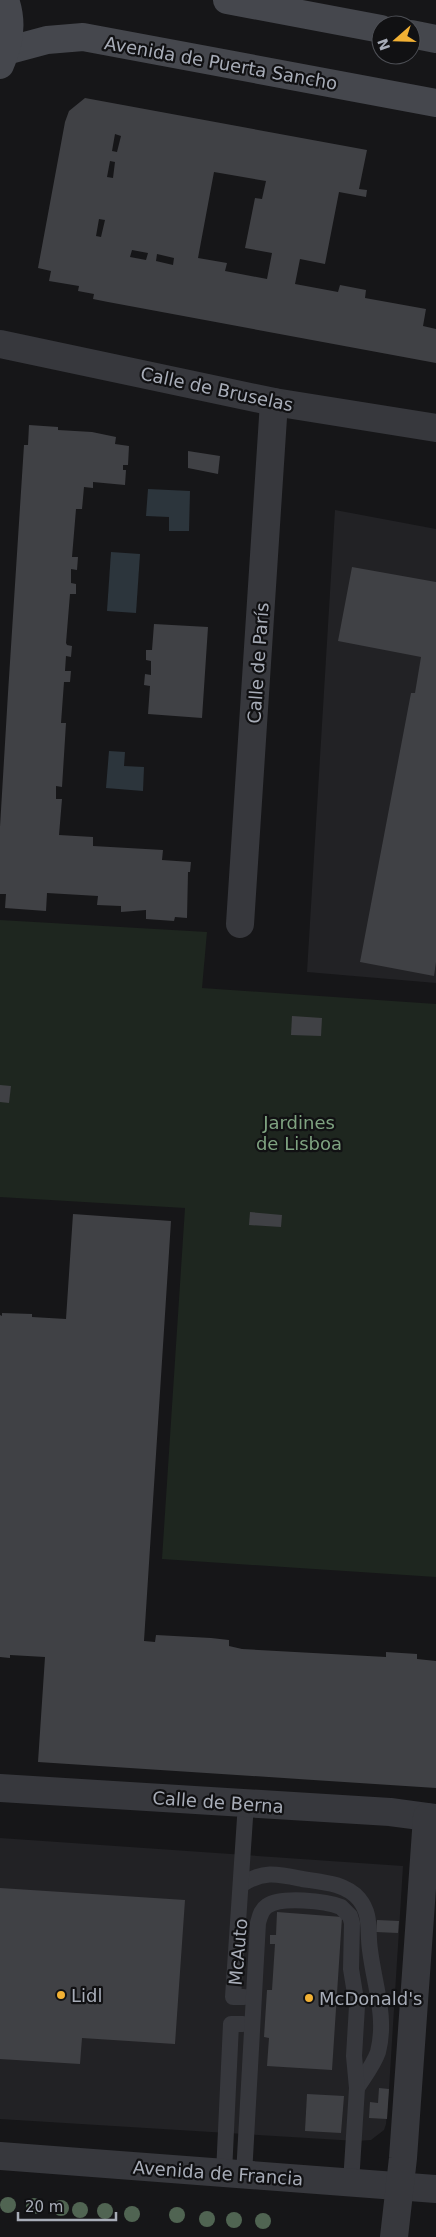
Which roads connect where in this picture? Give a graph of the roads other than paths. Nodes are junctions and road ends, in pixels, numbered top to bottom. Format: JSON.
{"nodes":[{"id":1,"x":5,"y":0,"type":"edge"},
{"id":2,"x":226,"y":0,"type":"edge"},
{"id":3,"x":371,"y":26,"type":"edge"},
{"id":4,"x":421,"y":36,"type":"edge"},
{"id":5,"x":436,"y":39,"type":"edge"},
{"id":6,"x":3,"y":58,"type":"edge"},
{"id":7,"x":436,"y":103,"type":"edge"},
{"id":8,"x":0,"y":344,"type":"edge"},
{"id":9,"x":274,"y":402,"type":"junction"},
{"id":10,"x":436,"y":428,"type":"edge"},
{"id":11,"x":240,"y":924,"type":"dead end"},
{"id":12,"x":0,"y":1788,"type":"edge"},
{"id":13,"x":246,"y":1803,"type":"junction"},
{"id":14,"x":432,"y":1817,"type":"edge"},
{"id":15,"x":241,"y":1885,"type":"junction"},
{"id":16,"x":244,"y":1997,"type":"dead end"},
{"id":17,"x":243,"y":2024,"type":"dead end"},
{"id":18,"x":357,"y":2088,"type":"junction"},
{"id":19,"x":0,"y":2156,"type":"edge"},
{"id":20,"x":234,"y":2174,"type":"junction"},
{"id":21,"x":351,"y":2183,"type":"junction"},
{"id":22,"x":401,"y":2187,"type":"junction"},
{"id":23,"x":436,"y":2189,"type":"edge"},
{"id":24,"x":394,"y":2237,"type":"edge"}],
"edges":[{"from":1,"to":6,"type":"street"},
{"from":2,"to":3,"type":"street"},
{"from":4,"to":5,"type":"street"},
{"from":6,"to":7,"type":"street","name":"Avenida de Puerta Sancho"},
{"from":8,"to":9,"type":"street","name":"Calle de Bruselas"},
{"from":9,"to":10,"type":"street","name":"Calle de Bruselas"},
{"from":9,"to":11,"type":"street","name":"Calle de París"},
{"from":12,"to":13,"type":"street","name":"Calle de Berna"},
{"from":13,"to":14,"type":"street","name":"Calle de Berna"},
{"from":13,"to":15,"type":"lane"},
{"from":14,"to":22,"type":"street"},
{"from":15,"to":16,"type":"lane"},
{"from":15,"to":18,"type":"lane"},
{"from":17,"to":20,"type":"lane"},
{"from":18,"to":20,"type":"lane","name":"McAuto"},
{"from":18,"to":21,"type":"lane","name":"McAuto"},
{"from":19,"to":20,"type":"street","name":"Avenida de Francia"},
{"from":20,"to":21,"type":"street","name":"Avenida de Francia"},
{"from":21,"to":22,"type":"street","name":"Avenida de Francia"},
{"from":22,"to":23,"type":"street","name":"Avenida de Francia"},
{"from":22,"to":24,"type":"street"}]}
